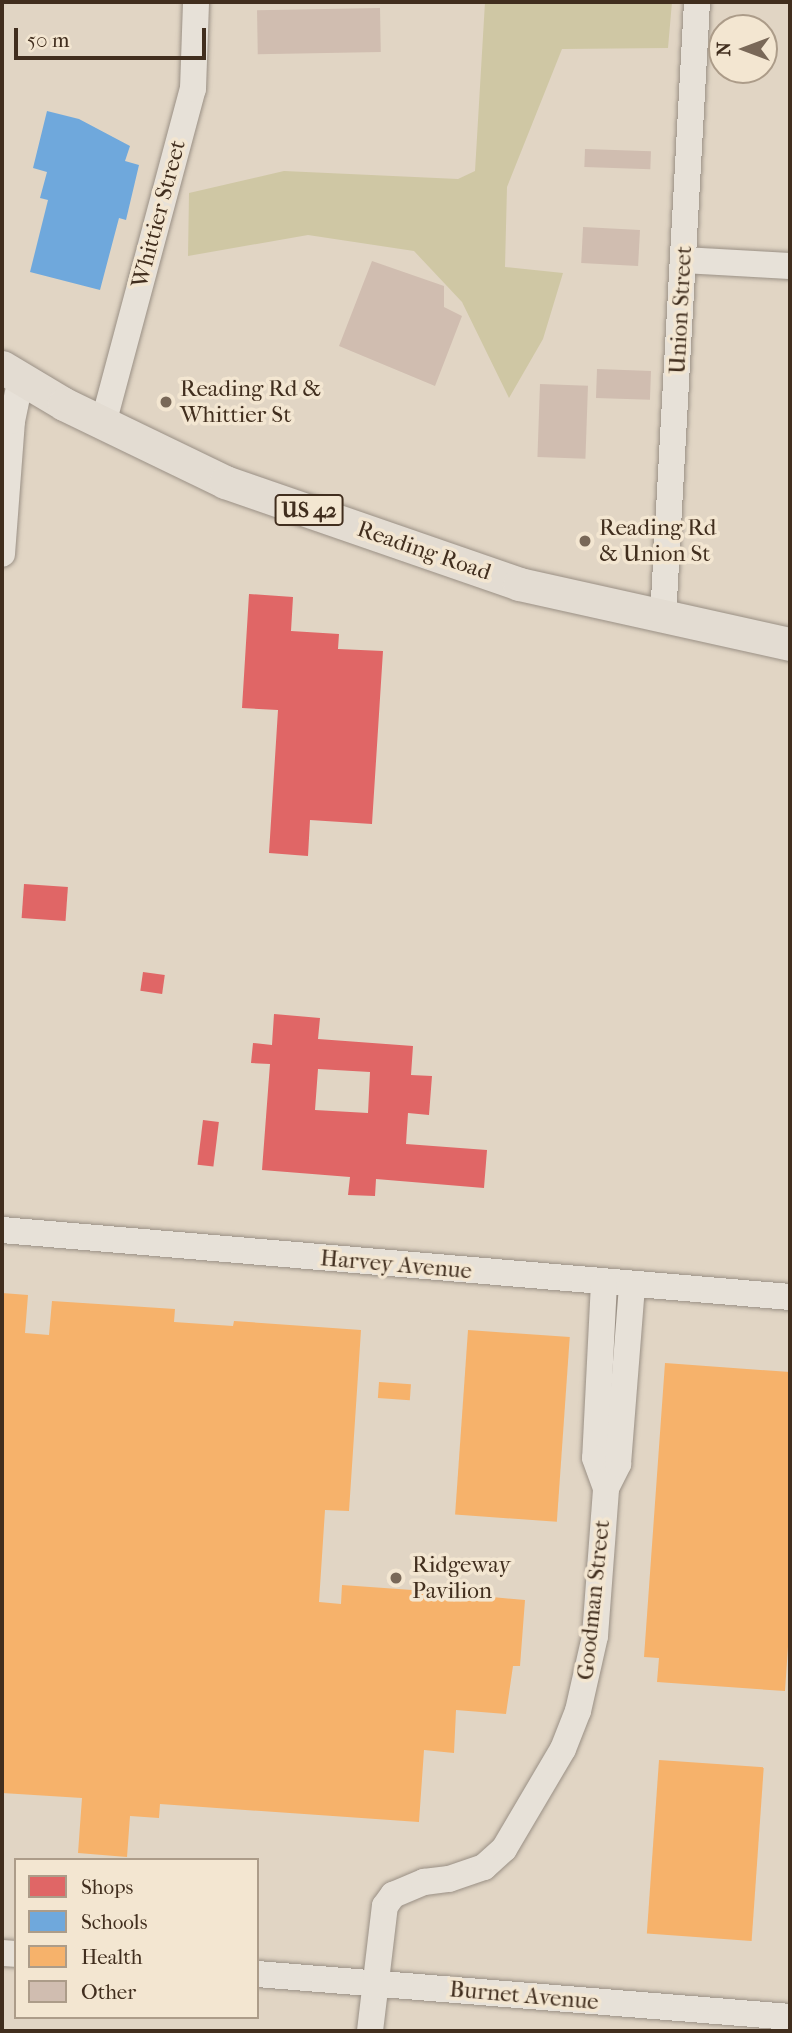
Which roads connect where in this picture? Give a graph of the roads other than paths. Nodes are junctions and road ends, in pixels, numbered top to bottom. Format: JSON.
{"nodes":[{"id":1,"x":196,"y":2,"type":"edge"},
{"id":2,"x":697,"y":2,"type":"edge"},
{"id":3,"x":684,"y":260,"type":"junction"},
{"id":4,"x":790,"y":266,"type":"edge"},
{"id":5,"x":11,"y":372,"type":"edge"},
{"id":6,"x":103,"y":425,"type":"junction"},
{"id":7,"x":2,"y":554,"type":"edge"},
{"id":8,"x":663,"y":618,"type":"junction"},
{"id":9,"x":790,"y":644,"type":"edge"},
{"id":10,"x":2,"y":1230,"type":"edge"},
{"id":11,"x":604,"y":1283,"type":"junction"},
{"id":12,"x":632,"y":1286,"type":"junction"},
{"id":13,"x":790,"y":1297,"type":"edge"},
{"id":14,"x":606,"y":1488,"type":"junction"},
{"id":15,"x":259,"y":1974,"type":"edge"},
{"id":16,"x":374,"y":1984,"type":"junction"},
{"id":17,"x":790,"y":2017,"type":"edge"},
{"id":18,"x":688,"y":2020,"type":"edge"},
{"id":19,"x":370,"y":2031,"type":"edge"}],
"edges":[{"from":1,"to":6,"type":"street","name":"Whittier Street"},
{"from":2,"to":3,"type":"street","name":"Union Street"},
{"from":3,"to":4,"type":"street"},
{"from":3,"to":8,"type":"street","name":"Union Street"},
{"from":5,"to":6,"type":"main road","name":"Reading Road","number":"US 42"},
{"from":5,"to":7,"type":"street"},
{"from":6,"to":8,"type":"main road","name":"Reading Road","number":"US 42"},
{"from":8,"to":9,"type":"main road","name":"Reading Road","number":"US 42"},
{"from":10,"to":11,"type":"street","name":"Harvey Avenue"},
{"from":11,"to":12,"type":"street","name":"Harvey Avenue"},
{"from":11,"to":14,"type":"street","name":"Goodman Street"},
{"from":12,"to":13,"type":"street","name":"Harvey Avenue"},
{"from":12,"to":14,"type":"street","name":"Goodman Street"},
{"from":14,"to":16,"type":"street","name":"Goodman Street"},
{"from":15,"to":16,"type":"street","name":"Burnet Avenue"},
{"from":16,"to":18,"type":"street","name":"Burnet Avenue"},
{"from":16,"to":19,"type":"street","name":"Goodman Street"},
{"from":17,"to":18,"type":"street","name":"Burnet Avenue"}]}
